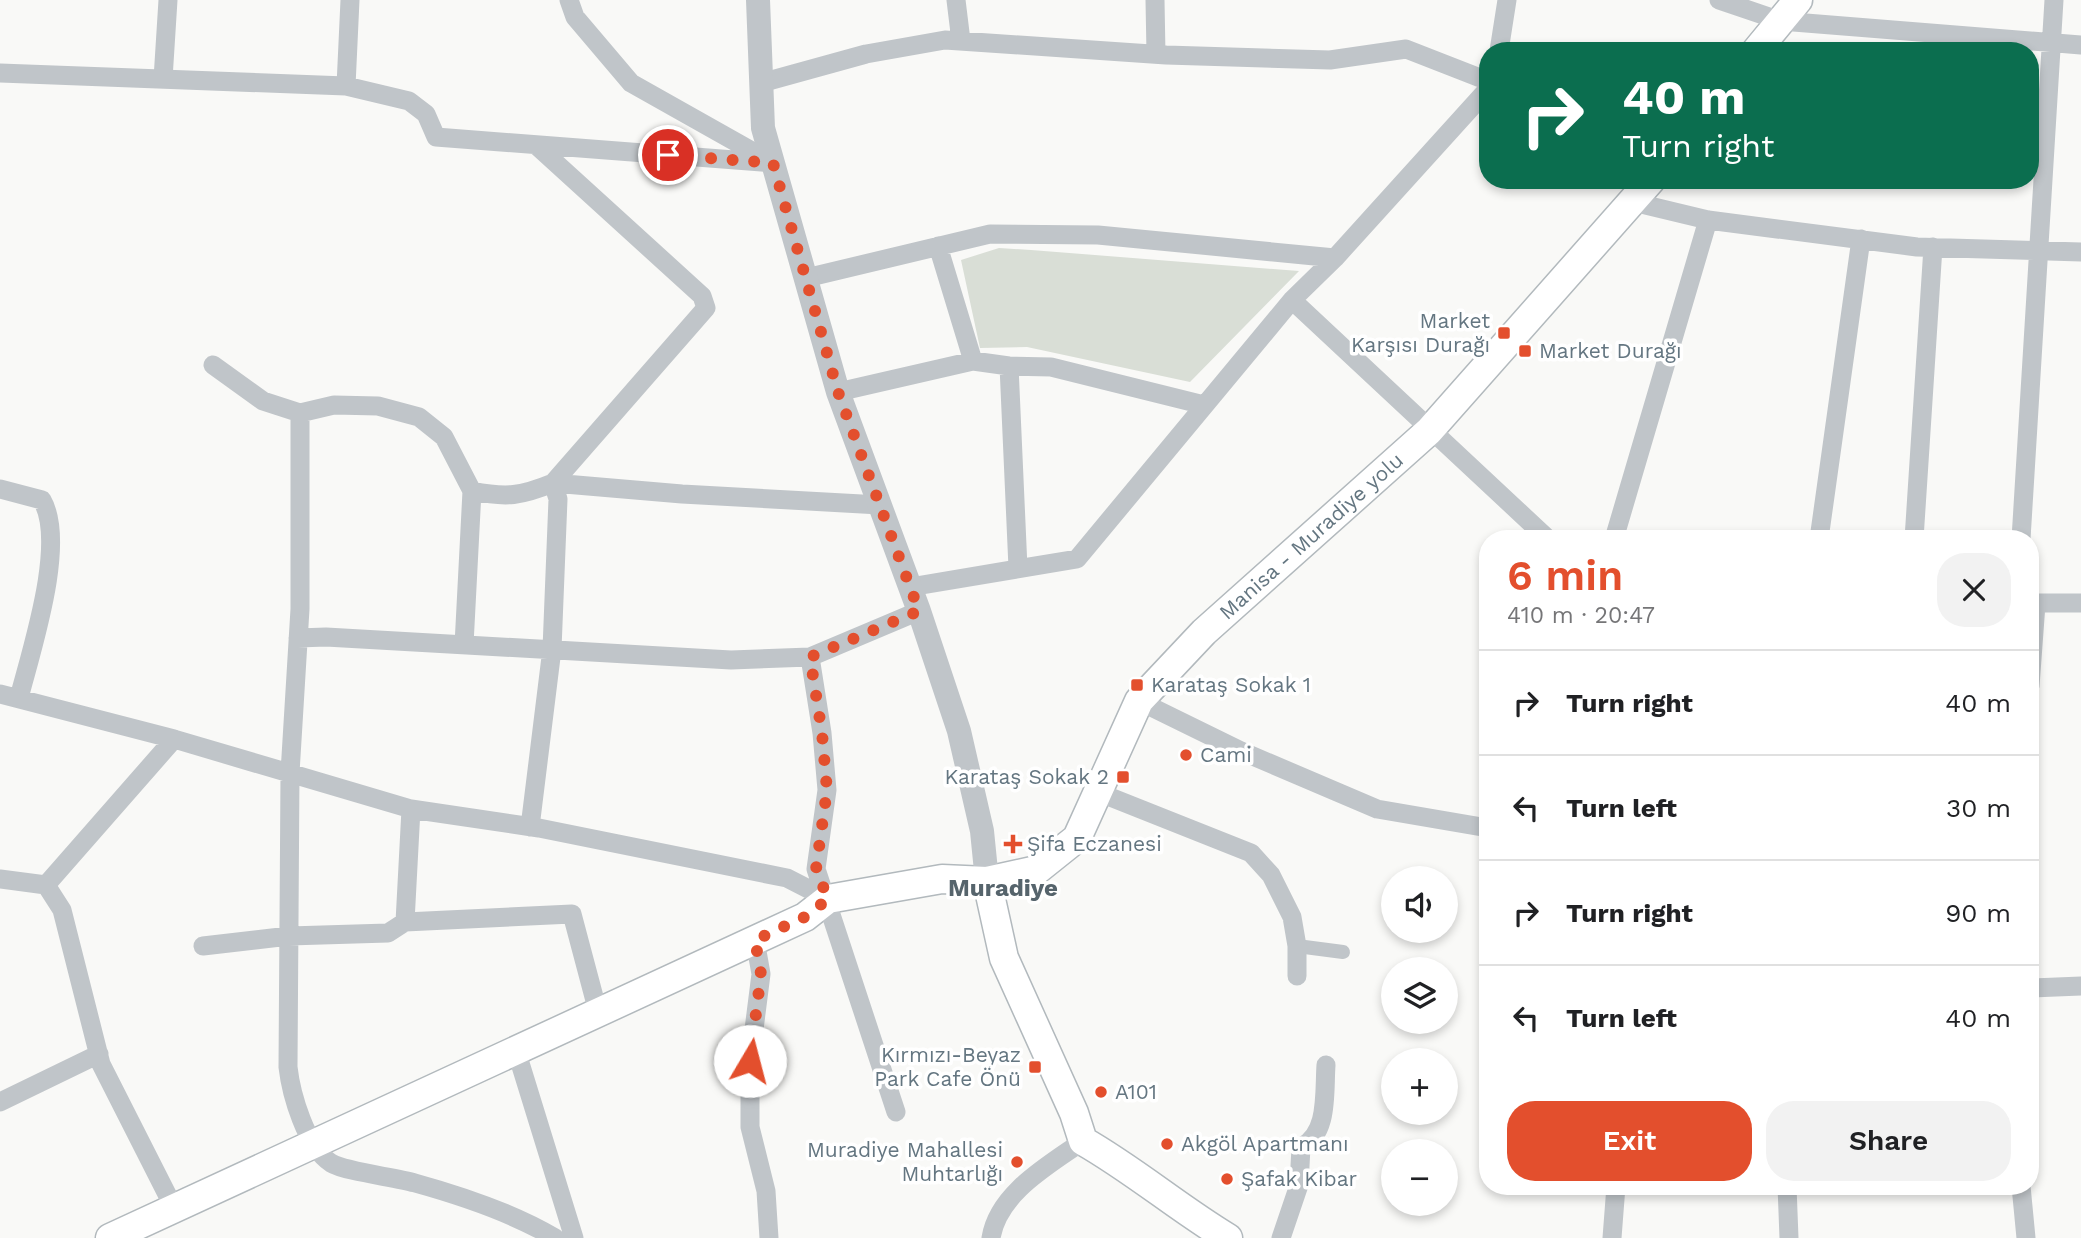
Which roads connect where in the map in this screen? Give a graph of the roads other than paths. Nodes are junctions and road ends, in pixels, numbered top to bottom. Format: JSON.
{"nodes":[{"id":1,"x":167,"y":0,"type":"edge"},
{"id":2,"x":350,"y":0,"type":"edge"},
{"id":3,"x":569,"y":0,"type":"edge"},
{"id":4,"x":758,"y":0,"type":"edge"},
{"id":5,"x":956,"y":0,"type":"edge"},
{"id":6,"x":1155,"y":0,"type":"edge"},
{"id":7,"x":1507,"y":0,"type":"edge"},
{"id":8,"x":1719,"y":0,"type":"edge"},
{"id":9,"x":2054,"y":0,"type":"edge"},
{"id":10,"x":1790,"y":10,"type":"edge"},
{"id":11,"x":961,"y":41,"type":"junction"},
{"id":12,"x":1500,"y":42,"type":"edge"},
{"id":13,"x":1763,"y":42,"type":"edge"},
{"id":14,"x":2052,"y":43,"type":"junction"},
{"id":15,"x":2081,"y":45,"type":"edge"},
{"id":16,"x":1156,"y":54,"type":"junction"},
{"id":17,"x":0,"y":73,"type":"edge"},
{"id":18,"x":1479,"y":77,"type":"edge"},
{"id":19,"x":163,"y":79,"type":"junction"},
{"id":20,"x":761,"y":83,"type":"junction"},
{"id":21,"x":346,"y":86,"type":"junction"},
{"id":22,"x":1479,"y":99,"type":"edge"},
{"id":23,"x":537,"y":145,"type":"junction"},
{"id":24,"x":773,"y":163,"type":"junction"},
{"id":25,"x":1644,"y":189,"type":"edge"},
{"id":26,"x":1633,"y":202,"type":"junction"},
{"id":27,"x":1708,"y":220,"type":"junction"},
{"id":28,"x":1861,"y":239,"type":"junction"},
{"id":29,"x":938,"y":246,"type":"junction"},
{"id":30,"x":1933,"y":247,"type":"junction"},
{"id":31,"x":2039,"y":250,"type":"junction"},
{"id":32,"x":2081,"y":251,"type":"edge"},
{"id":33,"x":1335,"y":258,"type":"junction"},
{"id":34,"x":806,"y":278,"type":"junction"},
{"id":35,"x":1292,"y":300,"type":"junction"},
{"id":36,"x":973,"y":361,"type":"junction"},
{"id":37,"x":213,"y":365,"type":"dead end"},
{"id":38,"x":1009,"y":366,"type":"junction"},
{"id":39,"x":838,"y":392,"type":"junction"},
{"id":40,"x":1204,"y":405,"type":"junction"},
{"id":41,"x":300,"y":413,"type":"junction"},
{"id":42,"x":1429,"y":431,"type":"junction"},
{"id":43,"x":553,"y":483,"type":"junction"},
{"id":44,"x":0,"y":489,"type":"edge"},
{"id":45,"x":472,"y":491,"type":"junction"},
{"id":46,"x":880,"y":505,"type":"junction"},
{"id":47,"x":1538,"y":530,"type":"edge"},
{"id":48,"x":1617,"y":530,"type":"edge"},
{"id":49,"x":1820,"y":530,"type":"edge"},
{"id":50,"x":1915,"y":530,"type":"edge"},
{"id":51,"x":2022,"y":530,"type":"edge"},
{"id":52,"x":1018,"y":568,"type":"junction"},
{"id":53,"x":911,"y":587,"type":"junction"},
{"id":54,"x":2081,"y":603,"type":"edge"},
{"id":55,"x":2039,"y":604,"type":"edge"},
{"id":56,"x":919,"y":611,"type":"junction"},
{"id":57,"x":298,"y":638,"type":"junction"},
{"id":58,"x":464,"y":645,"type":"junction"},
{"id":59,"x":552,"y":649,"type":"junction"},
{"id":60,"x":810,"y":657,"type":"junction"},
{"id":61,"x":10,"y":696,"type":"edge"},
{"id":62,"x":1139,"y":701,"type":"junction"},
{"id":63,"x":174,"y":738,"type":"junction"},
{"id":64,"x":290,"y":773,"type":"junction"},
{"id":65,"x":1100,"y":793,"type":"junction"},
{"id":66,"x":411,"y":809,"type":"junction"},
{"id":67,"x":1479,"y":826,"type":"edge"},
{"id":68,"x":530,"y":827,"type":"junction"},
{"id":69,"x":0,"y":879,"type":"edge"},
{"id":70,"x":987,"y":881,"type":"junction"},
{"id":71,"x":46,"y":886,"type":"junction"},
{"id":72,"x":828,"y":899,"type":"junction"},
{"id":73,"x":405,"y":922,"type":"junction"},
{"id":74,"x":289,"y":936,"type":"junction"},
{"id":75,"x":755,"y":940,"type":"junction"},
{"id":76,"x":203,"y":946,"type":"dead end"},
{"id":77,"x":1297,"y":946,"type":"junction"},
{"id":78,"x":1343,"y":951,"type":"dead end"},
{"id":79,"x":1297,"y":976,"type":"dead end"},
{"id":80,"x":2081,"y":986,"type":"edge"},
{"id":81,"x":2039,"y":988,"type":"edge"},
{"id":82,"x":598,"y":1012,"type":"junction"},
{"id":83,"x":516,"y":1050,"type":"junction"},
{"id":84,"x":99,"y":1054,"type":"junction"},
{"id":85,"x":1326,"y":1065,"type":"dead end"},
{"id":86,"x":0,"y":1102,"type":"edge"},
{"id":87,"x":896,"y":1112,"type":"dead end"},
{"id":88,"x":1083,"y":1141,"type":"junction"},
{"id":89,"x":314,"y":1143,"type":"junction"},
{"id":90,"x":1615,"y":1195,"type":"edge"},
{"id":91,"x":1787,"y":1195,"type":"edge"},
{"id":92,"x":2022,"y":1195,"type":"edge"},
{"id":93,"x":174,"y":1208,"type":"junction"},
{"id":94,"x":526,"y":1230,"type":"edge"},
{"id":95,"x":110,"y":1238,"type":"edge"},
{"id":96,"x":555,"y":1238,"type":"edge"},
{"id":97,"x":574,"y":1238,"type":"edge"},
{"id":98,"x":769,"y":1238,"type":"edge"},
{"id":99,"x":991,"y":1238,"type":"edge"},
{"id":100,"x":1228,"y":1238,"type":"edge"},
{"id":101,"x":1281,"y":1238,"type":"edge"},
{"id":102,"x":1612,"y":1238,"type":"edge"},
{"id":103,"x":1789,"y":1238,"type":"edge"},
{"id":104,"x":2026,"y":1238,"type":"edge"}],
"edges":[{"from":1,"to":19,"type":"street"},
{"from":2,"to":21,"type":"street"},
{"from":3,"to":24,"type":"street"},
{"from":4,"to":20,"type":"street"},
{"from":5,"to":11,"type":"street"},
{"from":6,"to":16,"type":"street"},
{"from":7,"to":12,"type":"street"},
{"from":8,"to":10,"type":"street"},
{"from":9,"to":14,"type":"street"},
{"from":10,"to":13,"type":"main road"},
{"from":10,"to":14,"type":"street"},
{"from":11,"to":16,"type":"street"},
{"from":11,"to":20,"type":"street"},
{"from":14,"to":15,"type":"street"},
{"from":14,"to":31,"type":"street"},
{"from":16,"to":18,"type":"street"},
{"from":17,"to":19,"type":"street"},
{"from":19,"to":21,"type":"street"},
{"from":20,"to":24,"type":"street"},
{"from":21,"to":23,"type":"street"},
{"from":22,"to":33,"type":"street"},
{"from":23,"to":24,"type":"street"},
{"from":23,"to":43,"type":"street"},
{"from":24,"to":34,"type":"street"},
{"from":25,"to":26,"type":"main road","name":"Manisa - Muradiye yolu"},
{"from":26,"to":27,"type":"street"},
{"from":26,"to":42,"type":"main road","name":"Manisa - Muradiye yolu"},
{"from":27,"to":28,"type":"street"},
{"from":27,"to":48,"type":"street"},
{"from":28,"to":30,"type":"street"},
{"from":28,"to":49,"type":"street"},
{"from":29,"to":33,"type":"street"},
{"from":29,"to":34,"type":"street"},
{"from":29,"to":36,"type":"street"},
{"from":30,"to":31,"type":"street"},
{"from":30,"to":50,"type":"street"},
{"from":31,"to":32,"type":"street"},
{"from":31,"to":51,"type":"street"},
{"from":33,"to":35,"type":"street"},
{"from":34,"to":39,"type":"street"},
{"from":35,"to":40,"type":"street"},
{"from":35,"to":42,"type":"street"},
{"from":36,"to":38,"type":"street"},
{"from":36,"to":39,"type":"street"},
{"from":37,"to":41,"type":"street"},
{"from":38,"to":40,"type":"street"},
{"from":38,"to":52,"type":"street"},
{"from":39,"to":46,"type":"street"},
{"from":40,"to":52,"type":"street"},
{"from":41,"to":45,"type":"street"},
{"from":41,"to":57,"type":"street"},
{"from":42,"to":47,"type":"street"},
{"from":42,"to":62,"type":"main road","name":"Manisa - Muradiye yolu"},
{"from":43,"to":45,"type":"street"},
{"from":43,"to":46,"type":"street"},
{"from":43,"to":59,"type":"street"},
{"from":44,"to":61,"type":"street"},
{"from":45,"to":58,"type":"street"},
{"from":46,"to":53,"type":"street"},
{"from":52,"to":53,"type":"street"},
{"from":53,"to":56,"type":"street"},
{"from":54,"to":55,"type":"street"},
{"from":56,"to":60,"type":"street"},
{"from":56,"to":70,"type":"street"},
{"from":57,"to":58,"type":"street"},
{"from":57,"to":64,"type":"street"},
{"from":58,"to":59,"type":"street"},
{"from":59,"to":60,"type":"street"},
{"from":59,"to":68,"type":"street"},
{"from":60,"to":72,"type":"street"},
{"from":61,"to":63,"type":"street"},
{"from":62,"to":65,"type":"main road","name":"Manisa - Muradiye yolu"},
{"from":62,"to":67,"type":"street"},
{"from":63,"to":64,"type":"street"},
{"from":63,"to":71,"type":"street"},
{"from":64,"to":66,"type":"street"},
{"from":64,"to":74,"type":"street"},
{"from":65,"to":70,"type":"main road","name":"Manisa - Muradiye yolu"},
{"from":65,"to":77,"type":"street"},
{"from":66,"to":68,"type":"street"},
{"from":66,"to":73,"type":"street"},
{"from":68,"to":72,"type":"street"},
{"from":69,"to":71,"type":"street"},
{"from":70,"to":72,"type":"main road","name":"Manisa - Muradiye yolu"},
{"from":70,"to":88,"type":"main road"},
{"from":71,"to":84,"type":"street"},
{"from":72,"to":75,"type":"main road"},
{"from":72,"to":87,"type":"street"},
{"from":73,"to":74,"type":"street"},
{"from":73,"to":82,"type":"street"},
{"from":74,"to":76,"type":"street"},
{"from":74,"to":89,"type":"street"},
{"from":75,"to":82,"type":"main road"},
{"from":75,"to":98,"type":"street"},
{"from":77,"to":78,"type":"street"},
{"from":77,"to":79,"type":"street"},
{"from":80,"to":81,"type":"street"},
{"from":82,"to":83,"type":"main road"},
{"from":83,"to":89,"type":"main road"},
{"from":83,"to":97,"type":"street"},
{"from":84,"to":86,"type":"street"},
{"from":84,"to":93,"type":"street"},
{"from":85,"to":101,"type":"street"},
{"from":88,"to":99,"type":"street"},
{"from":88,"to":100,"type":"main road"},
{"from":89,"to":93,"type":"main road"},
{"from":89,"to":94,"type":"street"},
{"from":90,"to":102,"type":"street"},
{"from":91,"to":103,"type":"street"},
{"from":92,"to":104,"type":"street"},
{"from":93,"to":95,"type":"main road"},
{"from":94,"to":96,"type":"street"}]}
